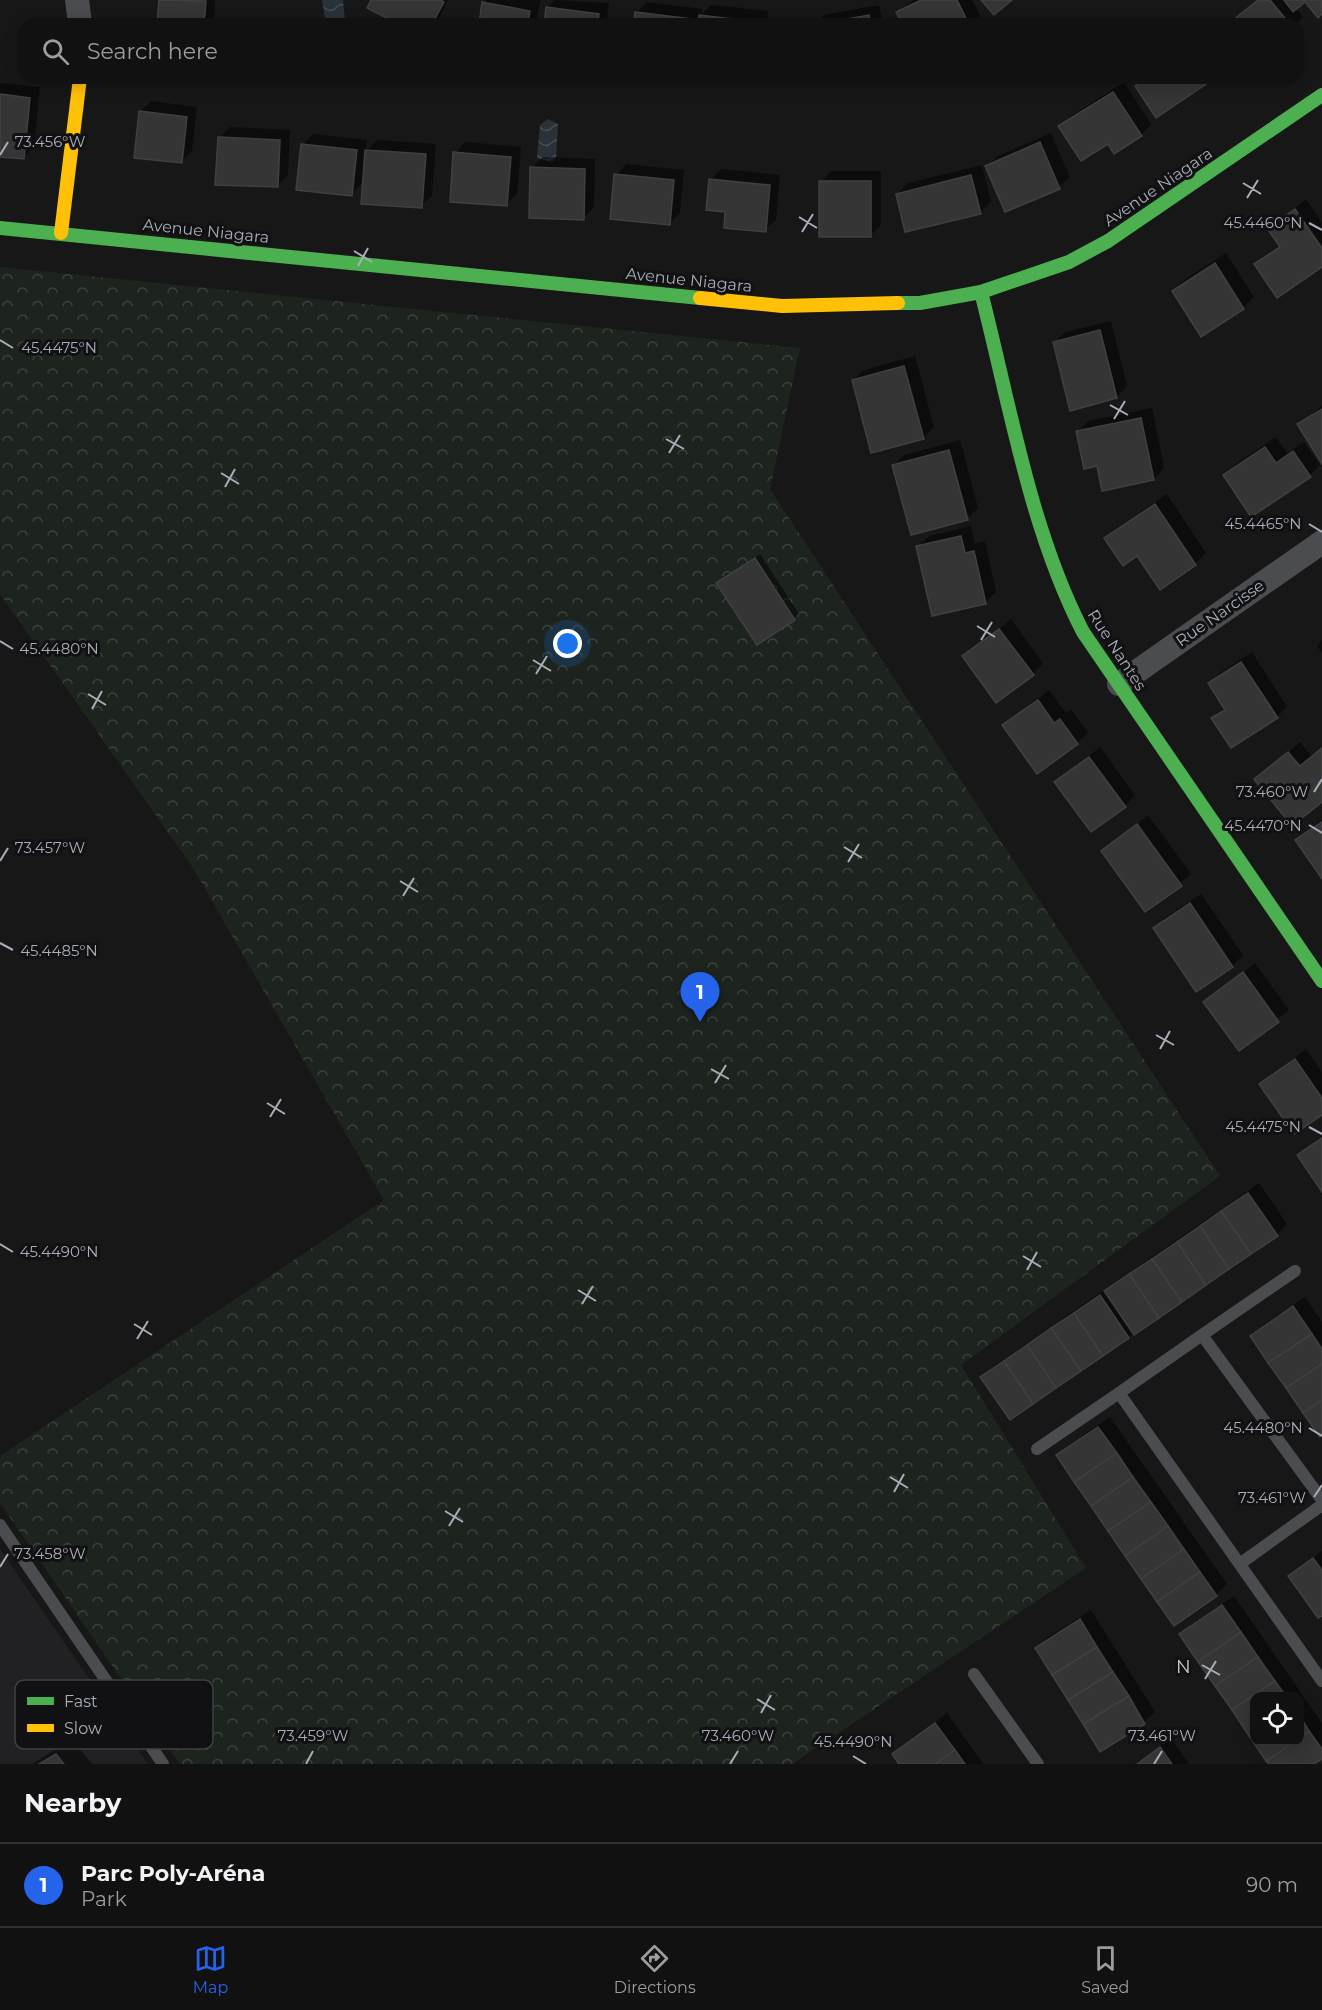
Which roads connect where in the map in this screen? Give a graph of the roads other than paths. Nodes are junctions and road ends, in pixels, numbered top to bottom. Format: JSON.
{"nodes":[{"id":1,"x":76,"y":0,"type":"edge"},
{"id":2,"x":79,"y":18,"type":"edge"},
{"id":3,"x":79,"y":84,"type":"edge"},
{"id":4,"x":1322,"y":96,"type":"edge"},
{"id":5,"x":0,"y":228,"type":"edge"},
{"id":6,"x":61,"y":233,"type":"junction"},
{"id":7,"x":981,"y":292,"type":"junction"},
{"id":8,"x":1322,"y":542,"type":"edge"},
{"id":9,"x":1119,"y":684,"type":"junction"},
{"id":10,"x":1320,"y":973,"type":"edge"},
{"id":11,"x":1295,"y":1271,"type":"dead end"},
{"id":12,"x":1203,"y":1335,"type":"junction"},
{"id":13,"x":1119,"y":1393,"type":"junction"},
{"id":14,"x":1036,"y":1449,"type":"dead end"},
{"id":15,"x":1322,"y":1500,"type":"edge"},
{"id":16,"x":1322,"y":1505,"type":"edge"},
{"id":17,"x":0,"y":1525,"type":"edge"},
{"id":18,"x":1241,"y":1563,"type":"junction"},
{"id":19,"x":975,"y":1674,"type":"dead end"},
{"id":20,"x":106,"y":1680,"type":"edge"},
{"id":21,"x":1322,"y":1681,"type":"edge"},
{"id":22,"x":154,"y":1749,"type":"edge"},
{"id":23,"x":164,"y":1764,"type":"edge"},
{"id":24,"x":1038,"y":1764,"type":"edge"}],
"edges":[{"from":1,"to":2,"type":"street"},
{"from":3,"to":6,"type":"street"},
{"from":4,"to":7,"type":"street","name":"Avenue Niagara"},
{"from":5,"to":6,"type":"street","name":"Avenue Niagara"},
{"from":6,"to":7,"type":"street","name":"Avenue Niagara"},
{"from":7,"to":9,"type":"street","name":"Rue Nantes"},
{"from":8,"to":9,"type":"street","name":"Rue Narcisse"},
{"from":9,"to":10,"type":"street","name":"Rue Nantes"},
{"from":11,"to":12,"type":"lane"},
{"from":12,"to":13,"type":"lane"},
{"from":12,"to":15,"type":"lane"},
{"from":13,"to":14,"type":"lane"},
{"from":13,"to":18,"type":"lane"},
{"from":16,"to":18,"type":"lane"},
{"from":17,"to":20,"type":"lane"},
{"from":18,"to":21,"type":"lane"},
{"from":19,"to":24,"type":"lane"},
{"from":22,"to":23,"type":"lane"}]}
